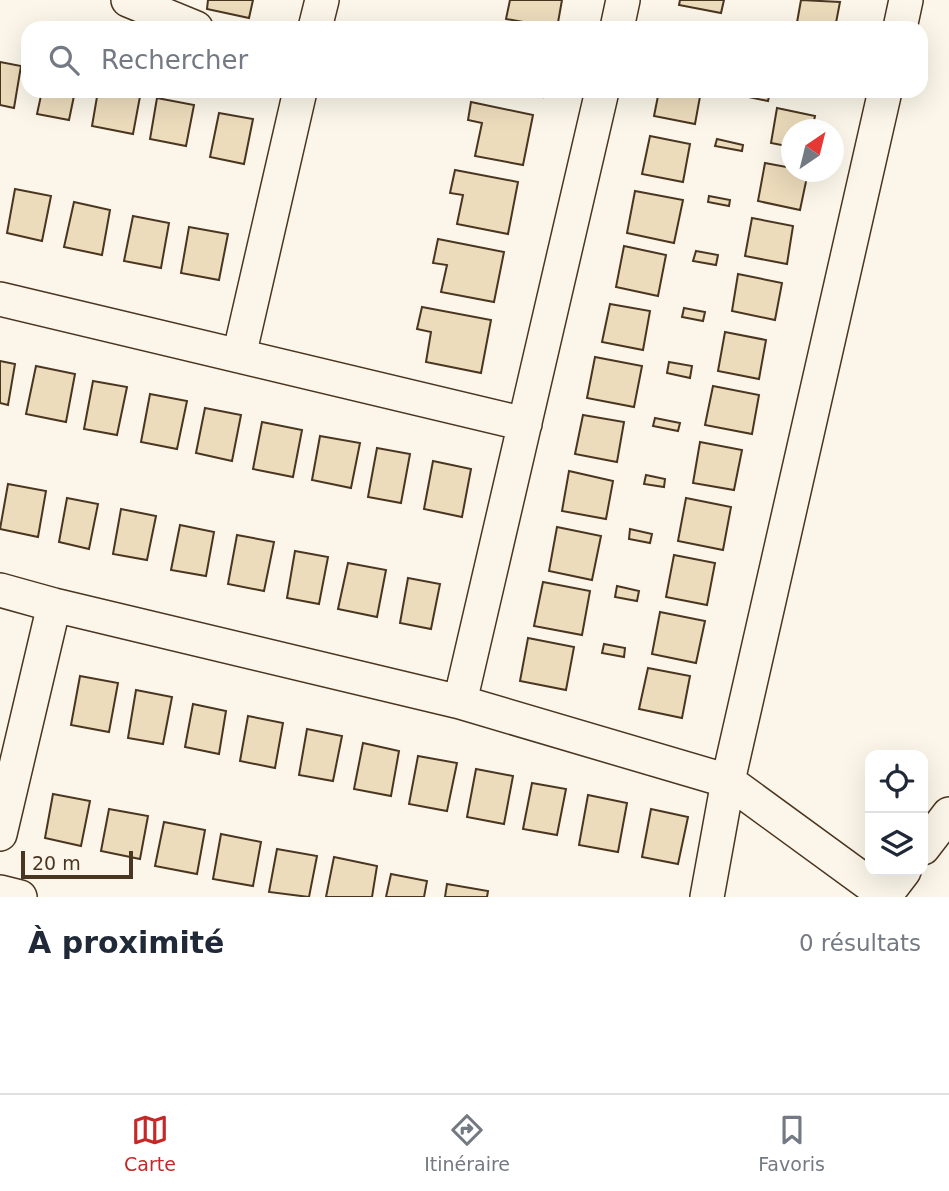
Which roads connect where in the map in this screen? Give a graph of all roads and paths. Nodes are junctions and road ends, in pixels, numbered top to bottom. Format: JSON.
{"nodes":[{"id":1,"x":128,"y":0,"type":"edge"},
{"id":2,"x":322,"y":0,"type":"edge"},
{"id":3,"x":623,"y":0,"type":"edge"},
{"id":4,"x":906,"y":0,"type":"edge"},
{"id":5,"x":179,"y":21,"type":"edge"},
{"id":6,"x":317,"y":21,"type":"edge"},
{"id":7,"x":618,"y":21,"type":"edge"},
{"id":8,"x":902,"y":21,"type":"edge"},
{"id":9,"x":298,"y":98,"type":"edge"},
{"id":10,"x":600,"y":98,"type":"edge"},
{"id":11,"x":883,"y":98,"type":"edge"},
{"id":12,"x":0,"y":299,"type":"edge"},
{"id":13,"x":239,"y":356,"type":"junction"},
{"id":14,"x":525,"y":424,"type":"junction"},
{"id":15,"x":0,"y":590,"type":"edge"},
{"id":16,"x":54,"y":605,"type":"junction"},
{"id":17,"x":460,"y":702,"type":"junction"},
{"id":18,"x":728,"y":781,"type":"junction"},
{"id":19,"x":949,"y":814,"type":"edge"},
{"id":20,"x":0,"y":834,"type":"edge"},
{"id":21,"x":928,"y":841,"type":"edge"},
{"id":22,"x":892,"y":888,"type":"edge"},
{"id":23,"x":0,"y":892,"type":"edge"},
{"id":24,"x":20,"y":897,"type":"edge"},
{"id":25,"x":707,"y":897,"type":"edge"}],
"edges":[{"from":1,"to":5,"type":"street"},
{"from":2,"to":6,"type":"street"},
{"from":3,"to":7,"type":"street"},
{"from":4,"to":8,"type":"street"},
{"from":9,"to":13,"type":"street"},
{"from":10,"to":14,"type":"street"},
{"from":11,"to":18,"type":"street"},
{"from":12,"to":13,"type":"street"},
{"from":13,"to":14,"type":"street"},
{"from":14,"to":17,"type":"street"},
{"from":15,"to":16,"type":"street"},
{"from":16,"to":17,"type":"street"},
{"from":16,"to":20,"type":"street"},
{"from":17,"to":18,"type":"street"},
{"from":18,"to":22,"type":"street"},
{"from":18,"to":25,"type":"street"},
{"from":19,"to":21,"type":"street"},
{"from":23,"to":24,"type":"street"}]}
